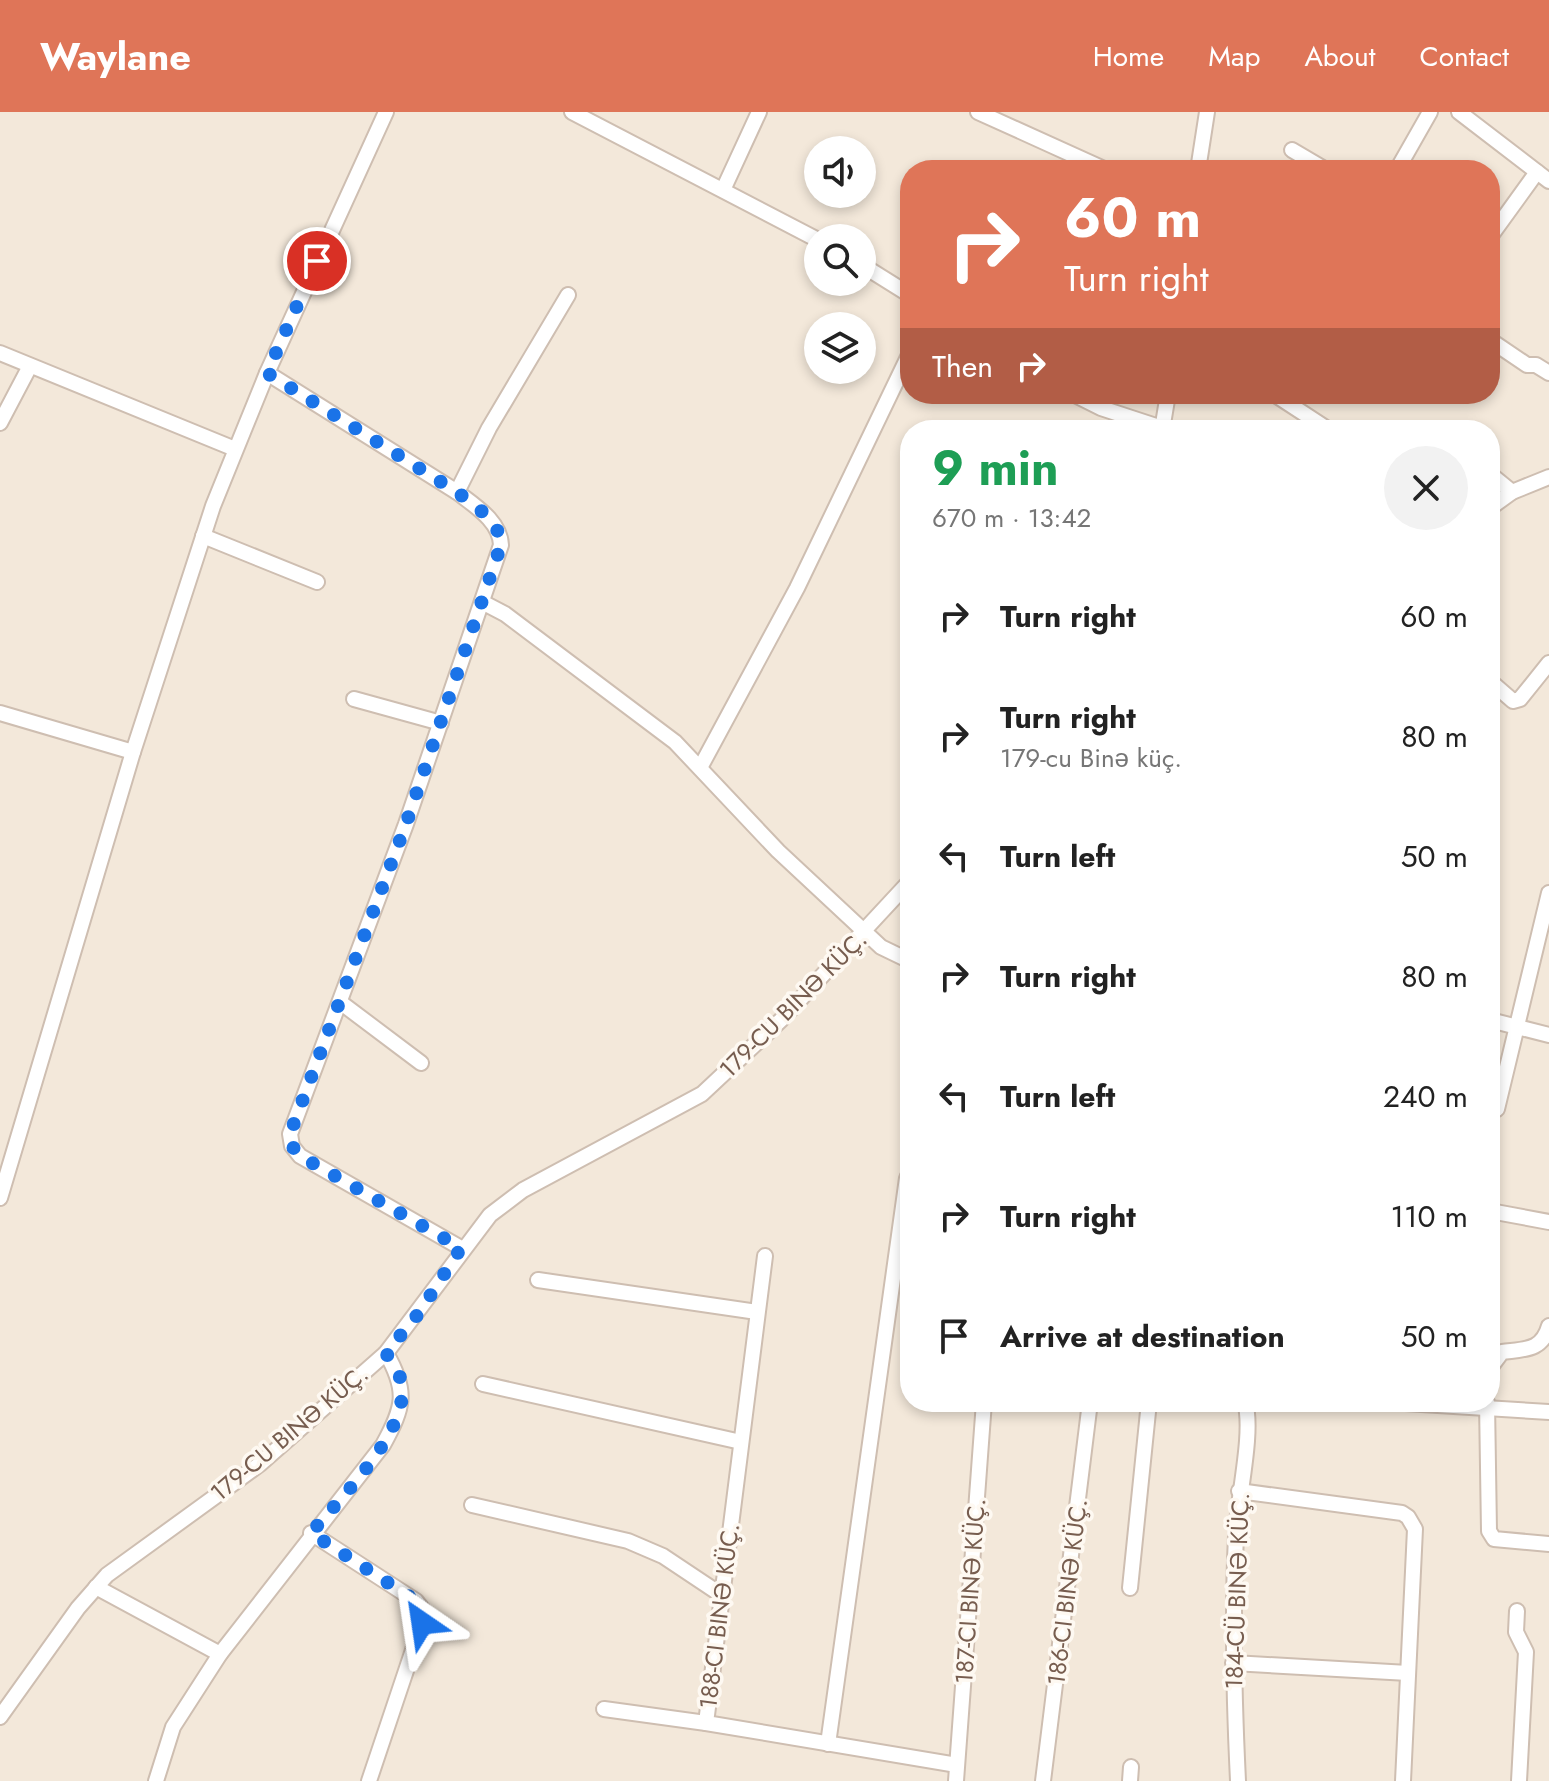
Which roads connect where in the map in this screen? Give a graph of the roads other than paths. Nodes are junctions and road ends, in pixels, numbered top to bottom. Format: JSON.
{"nodes":[{"id":1,"x":386,"y":112,"type":"edge"},
{"id":2,"x":572,"y":112,"type":"edge"},
{"id":3,"x":759,"y":112,"type":"edge"},
{"id":4,"x":978,"y":112,"type":"edge"},
{"id":5,"x":1207,"y":112,"type":"edge"},
{"id":6,"x":1430,"y":112,"type":"edge"},
{"id":7,"x":1459,"y":112,"type":"edge"},
{"id":8,"x":1292,"y":150,"type":"dead end"},
{"id":9,"x":1084,"y":160,"type":"edge"},
{"id":10,"x":1200,"y":160,"type":"edge"},
{"id":11,"x":1309,"y":160,"type":"edge"},
{"id":12,"x":1403,"y":160,"type":"edge"},
{"id":13,"x":1537,"y":172,"type":"junction"},
{"id":14,"x":1549,"y":181,"type":"edge"},
{"id":15,"x":723,"y":190,"type":"junction"},
{"id":16,"x":1500,"y":223,"type":"edge"},
{"id":17,"x":804,"y":233,"type":"edge"},
{"id":18,"x":876,"y":274,"type":"edge"},
{"id":19,"x":900,"y":289,"type":"edge"},
{"id":20,"x":568,"y":295,"type":"dead end"},
{"id":21,"x":1500,"y":347,"type":"edge"},
{"id":22,"x":0,"y":353,"type":"edge"},
{"id":23,"x":30,"y":366,"type":"junction"},
{"id":24,"x":267,"y":373,"type":"junction"},
{"id":25,"x":1549,"y":373,"type":"edge"},
{"id":26,"x":900,"y":374,"type":"edge"},
{"id":27,"x":1093,"y":404,"type":"edge"},
{"id":28,"x":1289,"y":404,"type":"edge"},
{"id":29,"x":1136,"y":420,"type":"edge"},
{"id":30,"x":1314,"y":420,"type":"edge"},
{"id":31,"x":0,"y":423,"type":"edge"},
{"id":32,"x":235,"y":449,"type":"junction"},
{"id":33,"x":1549,"y":477,"type":"edge"},
{"id":34,"x":1500,"y":482,"type":"edge"},
{"id":35,"x":457,"y":492,"type":"junction"},
{"id":36,"x":1512,"y":492,"type":"junction"},
{"id":37,"x":1500,"y":501,"type":"edge"},
{"id":38,"x":203,"y":536,"type":"junction"},
{"id":39,"x":317,"y":582,"type":"dead end"},
{"id":40,"x":482,"y":602,"type":"junction"},
{"id":41,"x":1549,"y":663,"type":"edge"},
{"id":42,"x":1500,"y":690,"type":"edge"},
{"id":43,"x":354,"y":699,"type":"dead end"},
{"id":44,"x":0,"y":713,"type":"edge"},
{"id":45,"x":441,"y":723,"type":"junction"},
{"id":46,"x":133,"y":752,"type":"junction"},
{"id":47,"x":701,"y":766,"type":"junction"},
{"id":48,"x":900,"y":893,"type":"edge"},
{"id":49,"x":1549,"y":893,"type":"edge"},
{"id":50,"x":866,"y":932,"type":"junction"},
{"id":51,"x":900,"y":956,"type":"edge"},
{"id":52,"x":340,"y":1002,"type":"junction"},
{"id":53,"x":1500,"y":1023,"type":"edge"},
{"id":54,"x":1517,"y":1027,"type":"junction"},
{"id":55,"x":1549,"y":1035,"type":"edge"},
{"id":56,"x":421,"y":1063,"type":"dead end"},
{"id":57,"x":1500,"y":1097,"type":"edge"},
{"id":58,"x":0,"y":1198,"type":"edge"},
{"id":59,"x":1500,"y":1213,"type":"edge"},
{"id":60,"x":1549,"y":1222,"type":"edge"},
{"id":61,"x":900,"y":1228,"type":"edge"},
{"id":62,"x":461,"y":1248,"type":"junction"},
{"id":63,"x":765,"y":1256,"type":"dead end"},
{"id":64,"x":538,"y":1280,"type":"dead end"},
{"id":65,"x":757,"y":1312,"type":"junction"},
{"id":66,"x":1549,"y":1326,"type":"edge"},
{"id":67,"x":386,"y":1353,"type":"junction"},
{"id":68,"x":1500,"y":1355,"type":"edge"},
{"id":69,"x":483,"y":1384,"type":"dead end"},
{"id":70,"x":1500,"y":1407,"type":"edge"},
{"id":71,"x":983,"y":1412,"type":"edge"},
{"id":72,"x":1089,"y":1412,"type":"edge"},
{"id":73,"x":1148,"y":1412,"type":"edge"},
{"id":74,"x":1246,"y":1412,"type":"edge"},
{"id":75,"x":1486,"y":1412,"type":"edge"},
{"id":76,"x":1549,"y":1412,"type":"edge"},
{"id":77,"x":741,"y":1442,"type":"junction"},
{"id":78,"x":1239,"y":1491,"type":"junction"},
{"id":79,"x":472,"y":1505,"type":"dead end"},
{"id":80,"x":311,"y":1533,"type":"junction"},
{"id":81,"x":1549,"y":1544,"type":"edge"},
{"id":82,"x":96,"y":1587,"type":"junction"},
{"id":83,"x":1130,"y":1588,"type":"dead end"},
{"id":84,"x":720,"y":1594,"type":"junction"},
{"id":85,"x":1517,"y":1611,"type":"dead end"},
{"id":86,"x":220,"y":1654,"type":"junction"},
{"id":87,"x":1233,"y":1663,"type":"junction"},
{"id":88,"x":1408,"y":1673,"type":"junction"},
{"id":89,"x":604,"y":1709,"type":"dead end"},
{"id":90,"x":0,"y":1717,"type":"edge"},
{"id":91,"x":706,"y":1723,"type":"junction"},
{"id":92,"x":828,"y":1744,"type":"junction"},
{"id":93,"x":957,"y":1765,"type":"junction"},
{"id":94,"x":156,"y":1781,"type":"edge"},
{"id":95,"x":369,"y":1781,"type":"edge"},
{"id":96,"x":956,"y":1781,"type":"edge"},
{"id":97,"x":1043,"y":1781,"type":"edge"},
{"id":98,"x":1238,"y":1781,"type":"edge"},
{"id":99,"x":1403,"y":1781,"type":"edge"},
{"id":100,"x":1519,"y":1781,"type":"edge"}],
"edges":[{"from":1,"to":24,"type":"street"},
{"from":2,"to":15,"type":"street"},
{"from":3,"to":15,"type":"street"},
{"from":4,"to":9,"type":"street"},
{"from":5,"to":10,"type":"street"},
{"from":6,"to":12,"type":"street"},
{"from":7,"to":13,"type":"street"},
{"from":8,"to":11,"type":"street"},
{"from":13,"to":14,"type":"street"},
{"from":13,"to":16,"type":"street"},
{"from":15,"to":17,"type":"street"},
{"from":18,"to":19,"type":"street"},
{"from":20,"to":35,"type":"street"},
{"from":21,"to":25,"type":"street"},
{"from":22,"to":23,"type":"street"},
{"from":23,"to":31,"type":"street"},
{"from":23,"to":32,"type":"street"},
{"from":24,"to":32,"type":"street"},
{"from":24,"to":35,"type":"street"},
{"from":26,"to":47,"type":"street"},
{"from":27,"to":29,"type":"street"},
{"from":28,"to":30,"type":"street"},
{"from":32,"to":38,"type":"street"},
{"from":33,"to":36,"type":"street"},
{"from":34,"to":36,"type":"street"},
{"from":35,"to":40,"type":"street"},
{"from":36,"to":37,"type":"street"},
{"from":38,"to":39,"type":"street"},
{"from":38,"to":46,"type":"street"},
{"from":40,"to":45,"type":"street"},
{"from":40,"to":47,"type":"street"},
{"from":41,"to":42,"type":"street"},
{"from":43,"to":45,"type":"street"},
{"from":44,"to":46,"type":"street"},
{"from":45,"to":52,"type":"street"},
{"from":46,"to":58,"type":"street"},
{"from":47,"to":50,"type":"street"},
{"from":48,"to":50,"type":"street","name":"179-CU BINƏ KÜÇ."},
{"from":49,"to":54,"type":"street"},
{"from":50,"to":51,"type":"street"},
{"from":50,"to":62,"type":"street","name":"179-CU BINƏ KÜÇ."},
{"from":52,"to":56,"type":"street"},
{"from":52,"to":62,"type":"street"},
{"from":53,"to":54,"type":"street"},
{"from":54,"to":55,"type":"street"},
{"from":54,"to":57,"type":"street"},
{"from":59,"to":60,"type":"street"},
{"from":61,"to":92,"type":"street"},
{"from":62,"to":67,"type":"street","name":"179-CU BINƏ KÜÇ."},
{"from":63,"to":65,"type":"street","name":"188-CI BINƏ KÜÇ."},
{"from":64,"to":65,"type":"street"},
{"from":65,"to":77,"type":"street","name":"188-CI BINƏ KÜÇ."},
{"from":66,"to":68,"type":"street"},
{"from":67,"to":80,"type":"street"},
{"from":67,"to":82,"type":"street","name":"179-CU BINƏ KÜÇ."},
{"from":69,"to":77,"type":"street"},
{"from":70,"to":76,"type":"street"},
{"from":71,"to":93,"type":"street"},
{"from":72,"to":97,"type":"street"},
{"from":73,"to":83,"type":"street"},
{"from":74,"to":78,"type":"street","name":"184-CÜ BINƏ KÜÇ."},
{"from":75,"to":81,"type":"street"},
{"from":77,"to":84,"type":"street","name":"188-CI BINƏ KÜÇ."},
{"from":78,"to":87,"type":"street","name":"184-CÜ BINƏ KÜÇ."},
{"from":78,"to":88,"type":"street"},
{"from":79,"to":84,"type":"street"},
{"from":80,"to":86,"type":"street"},
{"from":80,"to":95,"type":"street"},
{"from":82,"to":86,"type":"street"},
{"from":82,"to":90,"type":"street","name":"179-CU BINƏ KÜÇ."},
{"from":84,"to":91,"type":"street","name":"188-CI BINƏ KÜÇ."},
{"from":85,"to":100,"type":"street"},
{"from":86,"to":94,"type":"street"},
{"from":87,"to":88,"type":"street"},
{"from":87,"to":98,"type":"street","name":"184-CÜ BINƏ KÜÇ."},
{"from":88,"to":99,"type":"street"},
{"from":89,"to":91,"type":"street"},
{"from":91,"to":92,"type":"street","name":"188-CI BINƏ KÜÇ."},
{"from":92,"to":93,"type":"street","name":"188-CI BINƏ KÜÇ."},
{"from":93,"to":96,"type":"street"}]}
